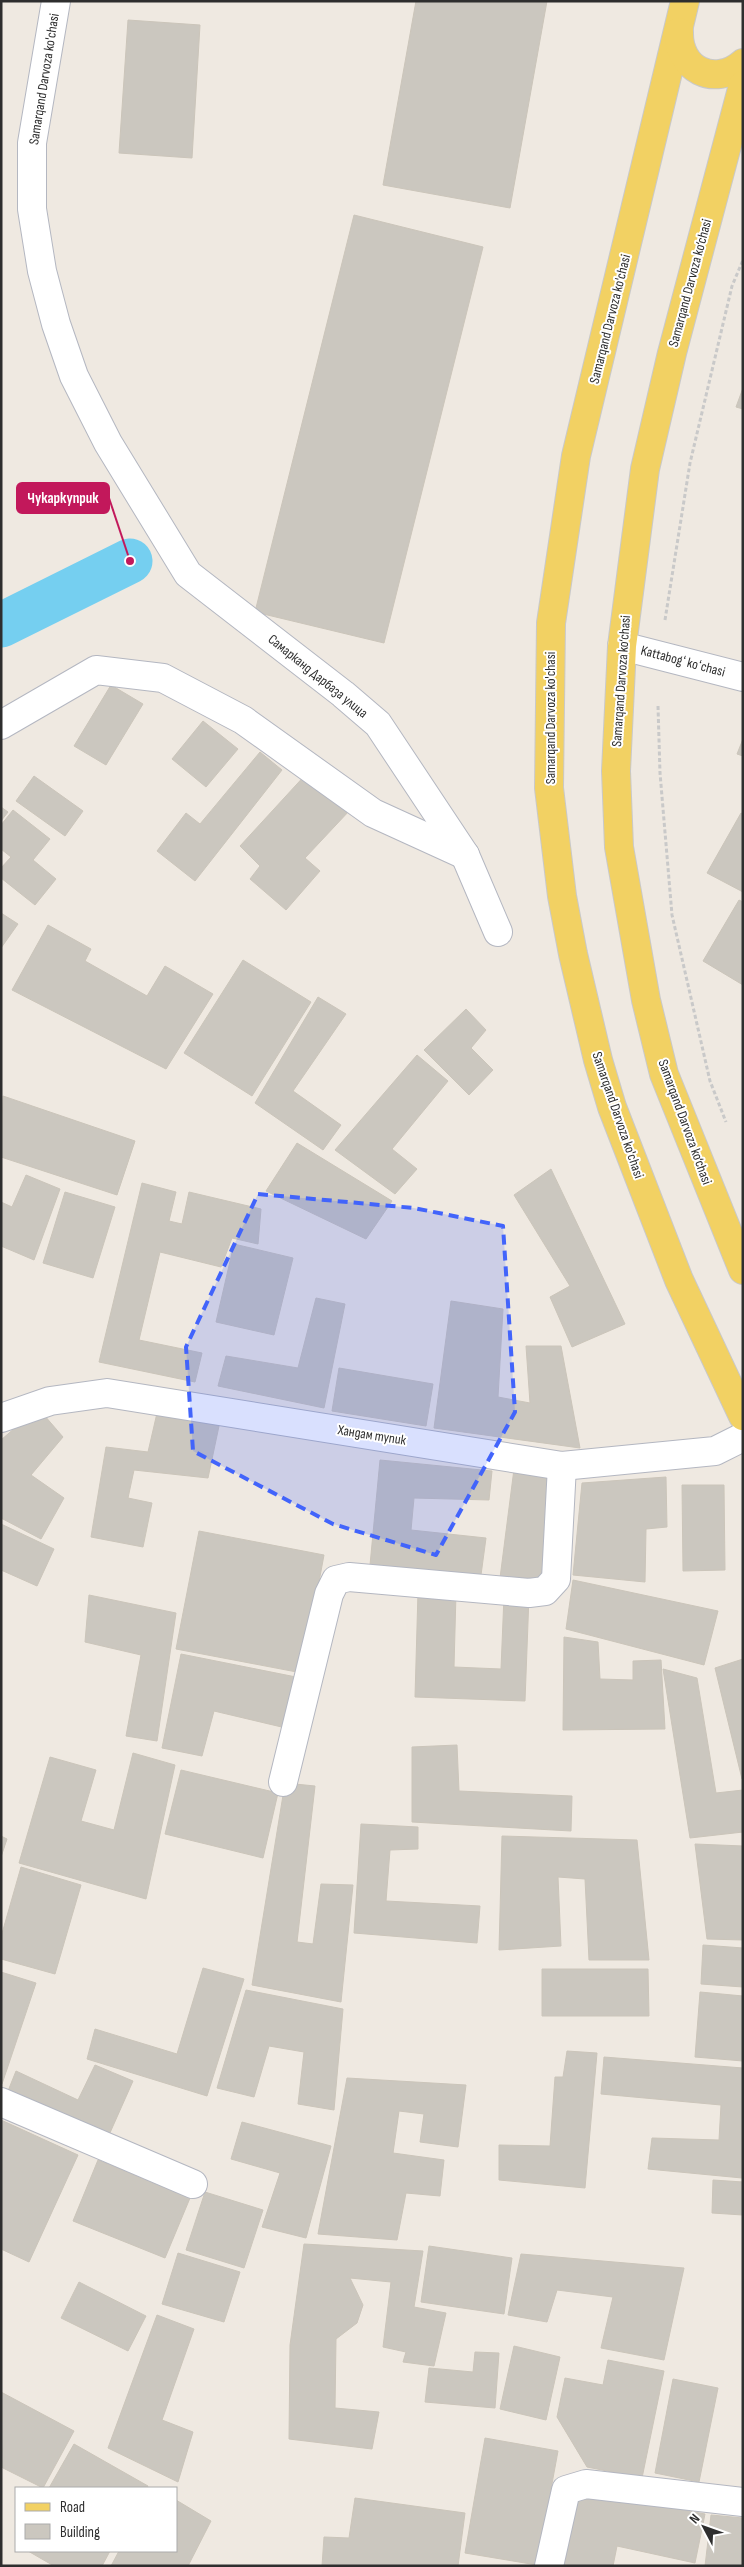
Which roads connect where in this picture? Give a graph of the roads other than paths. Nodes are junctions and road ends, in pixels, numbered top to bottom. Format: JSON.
{"nodes":[{"id":1,"x":56,"y":1,"type":"edge"},
{"id":2,"x":685,"y":1,"type":"edge"},
{"id":3,"x":680,"y":28,"type":"junction"},
{"id":4,"x":743,"y":63,"type":"edge"},
{"id":5,"x":743,"y":86,"type":"edge"},
{"id":6,"x":108,"y":443,"type":"joint"},
{"id":7,"x":622,"y":646,"type":"junction"},
{"id":8,"x":743,"y":677,"type":"edge"},
{"id":9,"x":1,"y":724,"type":"edge"},
{"id":10,"x":465,"y":855,"type":"junction"},
{"id":11,"x":498,"y":932,"type":"dead end"},
{"id":12,"x":743,"y":1270,"type":"edge"},
{"id":13,"x":743,"y":1416,"type":"edge"},
{"id":14,"x":1,"y":1418,"type":"edge"},
{"id":15,"x":743,"y":1437,"type":"edge"},
{"id":16,"x":562,"y":1466,"type":"junction"},
{"id":17,"x":282,"y":1782,"type":"dead end"},
{"id":18,"x":1,"y":2102,"type":"edge"},
{"id":19,"x":193,"y":2184,"type":"dead end"},
{"id":20,"x":743,"y":2502,"type":"edge"},
{"id":21,"x":549,"y":2566,"type":"edge"}],
"edges":[{"from":1,"to":6,"type":"street","name":"Samarqand Darvoza ko'chasi"},
{"from":2,"to":3,"type":"main road","name":"Samarqand Darvoza ko'chasi"},
{"from":3,"to":4,"type":"main road"},
{"from":3,"to":13,"type":"main road","name":"Samarqand Darvoza ko'chasi"},
{"from":5,"to":7,"type":"main road","name":"Samarqand Darvoza ko‘chasi"},
{"from":6,"to":10,"type":"street","name":"Самарканд Дарбаза улица"},
{"from":7,"to":8,"type":"street","name":"Kattabogʻ koʻchasi"},
{"from":7,"to":12,"type":"main road","name":"Samarqand Darvoza ko‘chasi"},
{"from":9,"to":10,"type":"street"},
{"from":10,"to":11,"type":"street","name":"Самарканд Дарбаза улица"},
{"from":14,"to":16,"type":"street","name":"Хандам тупик"},
{"from":15,"to":16,"type":"street","name":"Хандам тупик"},
{"from":16,"to":17,"type":"street"},
{"from":18,"to":19,"type":"street"},
{"from":20,"to":21,"type":"street"}]}
